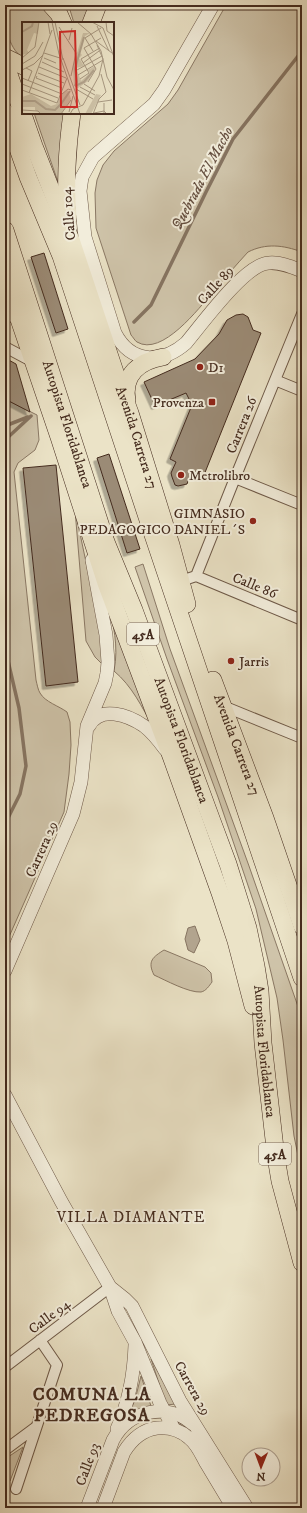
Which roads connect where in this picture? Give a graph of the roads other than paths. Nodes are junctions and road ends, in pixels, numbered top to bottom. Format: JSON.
{"nodes":[{"id":1,"x":51,"y":5,"type":"edge"},
{"id":2,"x":98,"y":5,"type":"edge"},
{"id":3,"x":213,"y":5,"type":"edge"},
{"id":4,"x":63,"y":22,"type":"edge"},
{"id":5,"x":91,"y":22,"type":"edge"},
{"id":6,"x":5,"y":57,"type":"edge"},
{"id":7,"x":5,"y":63,"type":"edge"},
{"id":8,"x":22,"y":66,"type":"edge"},
{"id":9,"x":22,"y":111,"type":"edge"},
{"id":10,"x":5,"y":112,"type":"edge"},
{"id":11,"x":23,"y":114,"type":"edge"},
{"id":12,"x":72,"y":114,"type":"edge"},
{"id":13,"x":5,"y":230,"type":"edge"},
{"id":14,"x":71,"y":240,"type":"junction"},
{"id":15,"x":302,"y":271,"type":"edge"},
{"id":16,"x":5,"y":278,"type":"edge"},
{"id":17,"x":302,"y":314,"type":"edge"},
{"id":18,"x":11,"y":316,"type":"edge"},
{"id":19,"x":5,"y":347,"type":"edge"},
{"id":20,"x":163,"y":357,"type":"junction"},
{"id":21,"x":35,"y":363,"type":"junction"},
{"id":22,"x":275,"y":380,"type":"junction"},
{"id":23,"x":302,"y":391,"type":"edge"},
{"id":24,"x":130,"y":412,"type":"junction"},
{"id":25,"x":235,"y":478,"type":"junction"},
{"id":26,"x":302,"y":505,"type":"edge"},
{"id":27,"x":83,"y":511,"type":"junction"},
{"id":28,"x":189,"y":579,"type":"junction"},
{"id":29,"x":302,"y":620,"type":"edge"},
{"id":30,"x":223,"y":706,"type":"junction"},
{"id":31,"x":86,"y":734,"type":"junction"},
{"id":32,"x":302,"y":738,"type":"edge"},
{"id":33,"x":171,"y":756,"type":"junction"},
{"id":34,"x":302,"y":926,"type":"edge"},
{"id":35,"x":5,"y":971,"type":"edge"},
{"id":36,"x":302,"y":978,"type":"edge"},
{"id":37,"x":263,"y":1043,"type":"junction"},
{"id":38,"x":5,"y":1095,"type":"edge"},
{"id":39,"x":302,"y":1263,"type":"edge"},
{"id":40,"x":110,"y":1287,"type":"junction"},
{"id":41,"x":40,"y":1340,"type":"junction"},
{"id":42,"x":135,"y":1342,"type":"junction"},
{"id":43,"x":5,"y":1367,"type":"edge"},
{"id":44,"x":164,"y":1412,"type":"junction"},
{"id":45,"x":36,"y":1427,"type":"junction"},
{"id":46,"x":174,"y":1429,"type":"junction"},
{"id":47,"x":200,"y":1431,"type":"junction"},
{"id":48,"x":113,"y":1440,"type":"junction"},
{"id":49,"x":5,"y":1450,"type":"edge"},
{"id":50,"x":16,"y":1489,"type":"dead end"},
{"id":51,"x":87,"y":1508,"type":"edge"},
{"id":52,"x":103,"y":1508,"type":"edge"},
{"id":53,"x":233,"y":1508,"type":"edge"},
{"id":54,"x":247,"y":1508,"type":"edge"}],
"edges":[{"from":1,"to":4,"type":"highway"},
{"from":2,"to":5,"type":"highway"},
{"from":3,"to":20,"type":"street","name":"Calle 104"},
{"from":6,"to":8,"type":"highway"},
{"from":7,"to":9,"type":"highway","name":"Avenida Carrera 27"},
{"from":10,"to":36,"type":"highway"},
{"from":11,"to":14,"type":"highway","name":"Avenida Carrera 27"},
{"from":12,"to":14,"type":"highway"},
{"from":13,"to":37,"type":"highway","name":"Autopista Floridablanca","number":"45A"},
{"from":14,"to":24,"type":"highway","name":"Avenida Carrera 27"},
{"from":15,"to":20,"type":"street","name":"Calle 89"},
{"from":16,"to":18,"type":"highway","number":"45A"},
{"from":17,"to":22,"type":"street","name":"Carrera 26"},
{"from":18,"to":21,"type":"highway","number":"45A"},
{"from":19,"to":21,"type":"street"},
{"from":20,"to":24,"type":"highway"},
{"from":21,"to":27,"type":"highway","number":"45A"},
{"from":22,"to":23,"type":"street"},
{"from":22,"to":25,"type":"street","name":"Carrera 26"},
{"from":24,"to":28,"type":"highway","name":"Avenida Carrera 27"},
{"from":25,"to":26,"type":"street"},
{"from":25,"to":28,"type":"street","name":"Carrera 26"},
{"from":27,"to":31,"type":"street","name":"Carrera 29"},
{"from":27,"to":33,"type":"highway","number":"45A"},
{"from":28,"to":29,"type":"street","name":"Calle 86"},
{"from":28,"to":30,"type":"highway","name":"Avenida Carrera 27"},
{"from":30,"to":32,"type":"street"},
{"from":30,"to":34,"type":"highway","name":"Avenida Carrera 27"},
{"from":31,"to":33,"type":"street","name":"Carrera 29"},
{"from":31,"to":35,"type":"street","name":"Carrera 29"},
{"from":33,"to":37,"type":"highway","number":"45A"},
{"from":37,"to":39,"type":"highway","name":"Autopista Floridablanca","number":"45A"},
{"from":38,"to":40,"type":"street","name":"Carrera 29"},
{"from":40,"to":41,"type":"street","name":"Calle 94"},
{"from":40,"to":42,"type":"street","name":"Carrera 29"},
{"from":40,"to":47,"type":"street","name":"Carrera 29"},
{"from":41,"to":43,"type":"street","name":"Calle 94"},
{"from":41,"to":45,"type":"street"},
{"from":42,"to":44,"type":"street","name":"Carrera 29"},
{"from":42,"to":48,"type":"street"},
{"from":44,"to":46,"type":"street","name":"Carrera 29"},
{"from":44,"to":47,"type":"street","name":"Calle 93"},
{"from":44,"to":48,"type":"street","name":"Calle 93"},
{"from":45,"to":49,"type":"street"},
{"from":45,"to":50,"type":"street"},
{"from":46,"to":52,"type":"street"},
{"from":46,"to":53,"type":"street","name":"Carrera 29"},
{"from":47,"to":54,"type":"street","name":"Carrera 29"},
{"from":48,"to":51,"type":"street","name":"Calle 93"}]}
